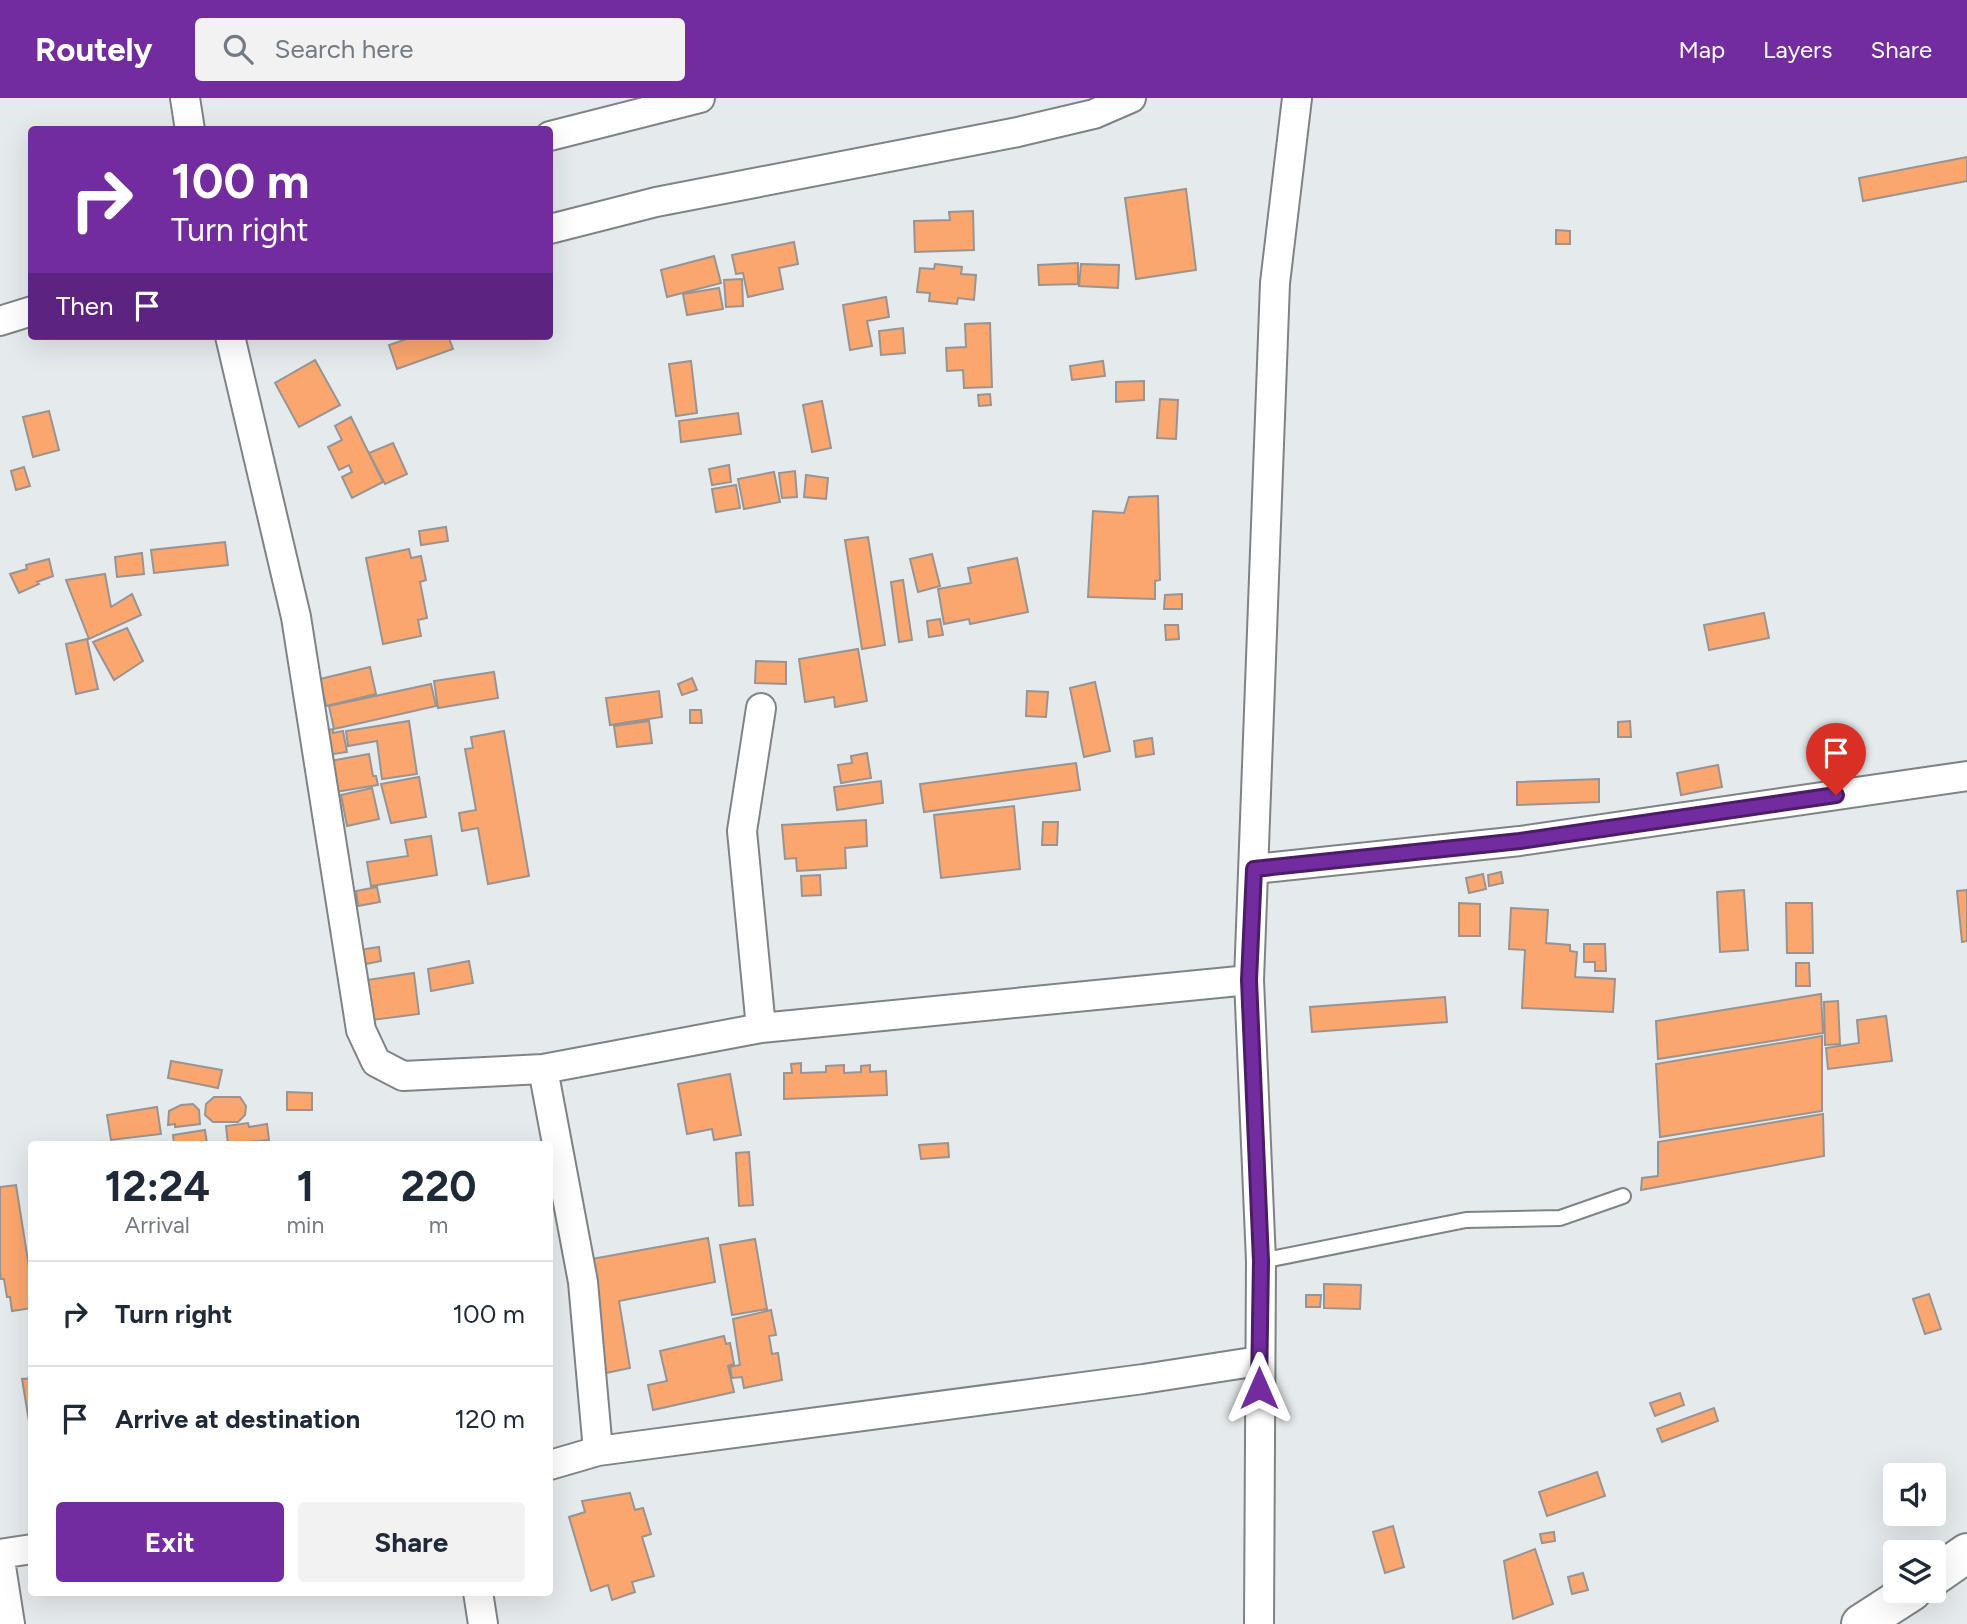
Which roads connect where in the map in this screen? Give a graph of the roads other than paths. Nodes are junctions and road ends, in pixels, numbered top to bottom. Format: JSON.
{"nodes":[{"id":1,"x":185,"y":98,"type":"edge"},
{"id":2,"x":700,"y":98,"type":"edge"},
{"id":3,"x":1131,"y":98,"type":"edge"},
{"id":4,"x":1297,"y":98,"type":"edge"},
{"id":5,"x":189,"y":126,"type":"edge"},
{"id":6,"x":553,"y":135,"type":"edge"},
{"id":7,"x":553,"y":228,"type":"edge"},
{"id":8,"x":28,"y":312,"type":"edge"},
{"id":9,"x":0,"y":321,"type":"edge"},
{"id":10,"x":231,"y":340,"type":"edge"},
{"id":11,"x":761,"y":708,"type":"dead end"},
{"id":12,"x":1967,"y":776,"type":"edge"},
{"id":13,"x":1254,"y":869,"type":"junction"},
{"id":14,"x":1249,"y":980,"type":"junction"},
{"id":15,"x":761,"y":1028,"type":"junction"},
{"id":16,"x":543,"y":1069,"type":"junction"},
{"id":17,"x":1623,"y":1196,"type":"dead end"},
{"id":18,"x":1261,"y":1261,"type":"junction"},
{"id":19,"x":1259,"y":1361,"type":"junction"},
{"id":20,"x":598,"y":1451,"type":"junction"},
{"id":21,"x":553,"y":1464,"type":"edge"},
{"id":22,"x":28,"y":1550,"type":"edge"},
{"id":23,"x":1967,"y":1553,"type":"edge"},
{"id":24,"x":0,"y":1555,"type":"edge"},
{"id":25,"x":0,"y":1560,"type":"edge"},
{"id":26,"x":1946,"y":1568,"type":"edge"},
{"id":27,"x":479,"y":1596,"type":"edge"},
{"id":28,"x":1898,"y":1603,"type":"edge"},
{"id":29,"x":1877,"y":1620,"type":"edge"},
{"id":30,"x":10,"y":1624,"type":"edge"},
{"id":31,"x":483,"y":1624,"type":"edge"},
{"id":32,"x":1259,"y":1624,"type":"edge"}],
"edges":[{"from":1,"to":5,"type":"street"},
{"from":2,"to":6,"type":"street"},
{"from":3,"to":7,"type":"street"},
{"from":4,"to":13,"type":"street"},
{"from":8,"to":9,"type":"street"},
{"from":10,"to":16,"type":"street"},
{"from":11,"to":15,"type":"street"},
{"from":12,"to":13,"type":"street"},
{"from":13,"to":14,"type":"street"},
{"from":14,"to":15,"type":"street"},
{"from":14,"to":18,"type":"street"},
{"from":15,"to":16,"type":"street"},
{"from":16,"to":20,"type":"street"},
{"from":17,"to":18,"type":"lane"},
{"from":18,"to":19,"type":"street"},
{"from":19,"to":20,"type":"street"},
{"from":19,"to":32,"type":"street"},
{"from":20,"to":21,"type":"street"},
{"from":22,"to":24,"type":"street"},
{"from":23,"to":26,"type":"highway"},
{"from":25,"to":30,"type":"street"},
{"from":27,"to":31,"type":"street"},
{"from":28,"to":29,"type":"highway"}]}
